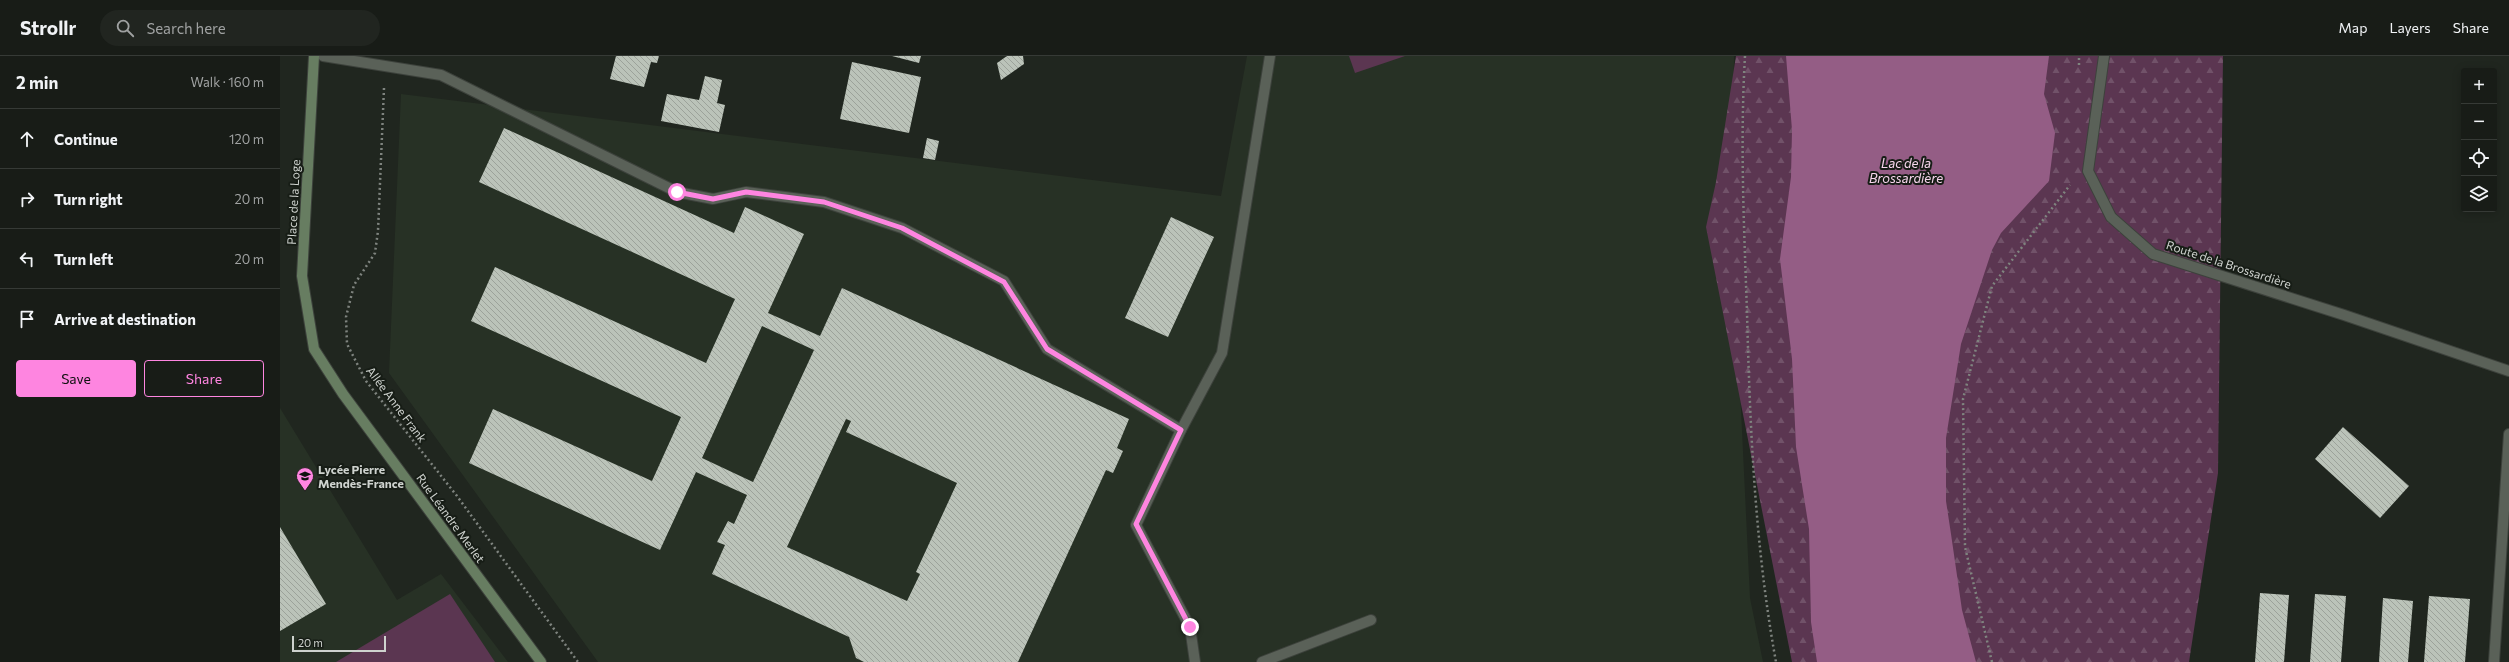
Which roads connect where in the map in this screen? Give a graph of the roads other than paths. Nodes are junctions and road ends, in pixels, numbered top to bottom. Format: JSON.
{"nodes":[{"id":1,"x":314,"y":56,"type":"edge"},
{"id":2,"x":324,"y":56,"type":"edge"},
{"id":3,"x":1270,"y":56,"type":"edge"},
{"id":4,"x":2104,"y":56,"type":"edge"},
{"id":5,"x":314,"y":349,"type":"joint"},
{"id":6,"x":2509,"y":371,"type":"edge"},
{"id":7,"x":1181,"y":430,"type":"junction"},
{"id":8,"x":2509,"y":434,"type":"edge"},
{"id":9,"x":1371,"y":620,"type":"dead end"},
{"id":10,"x":541,"y":662,"type":"edge"},
{"id":11,"x":1195,"y":662,"type":"edge"},
{"id":12,"x":1262,"y":662,"type":"edge"},
{"id":13,"x":2494,"y":662,"type":"edge"}],
"edges":[{"from":1,"to":5,"type":"street","name":"Place de la Loge"},
{"from":2,"to":7,"type":"street"},
{"from":3,"to":7,"type":"street"},
{"from":4,"to":6,"type":"street","name":"Route de la Brossardière"},
{"from":5,"to":10,"type":"street","name":"Rue Léandre Merlet"},
{"from":7,"to":11,"type":"street"},
{"from":8,"to":13,"type":"street"},
{"from":9,"to":12,"type":"street"}]}
